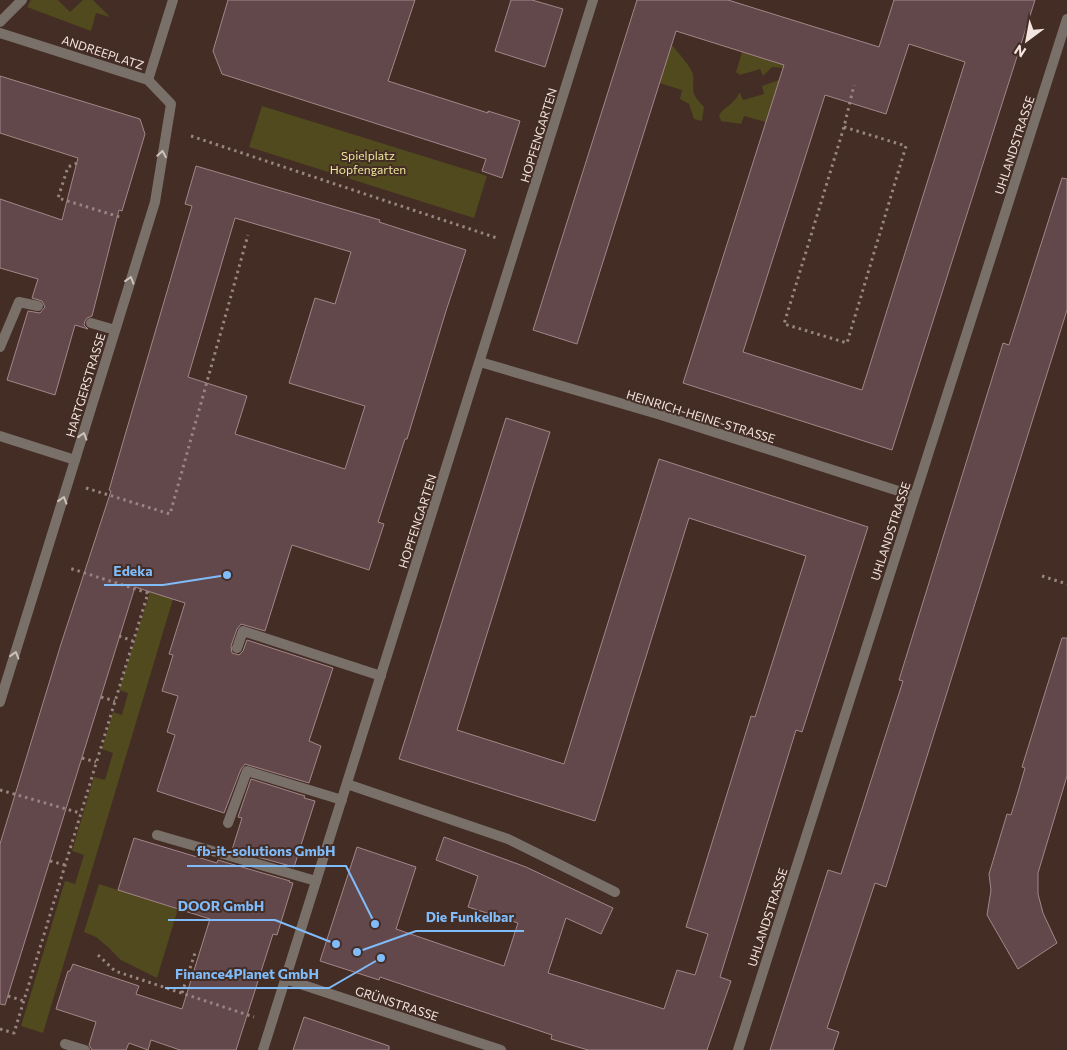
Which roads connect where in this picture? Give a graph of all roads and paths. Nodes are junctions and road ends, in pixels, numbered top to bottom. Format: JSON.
{"nodes":[{"id":1,"x":22,"y":0,"type":"edge"},
{"id":2,"x":173,"y":0,"type":"edge"},
{"id":3,"x":593,"y":0,"type":"edge"},
{"id":4,"x":1067,"y":19,"type":"edge"},
{"id":5,"x":0,"y":22,"type":"edge"},
{"id":6,"x":0,"y":32,"type":"edge"},
{"id":7,"x":148,"y":80,"type":"junction"},
{"id":8,"x":854,"y":86,"type":"dead end"},
{"id":9,"x":844,"y":127,"type":"junction"},
{"id":10,"x":190,"y":136,"type":"dead end"},
{"id":11,"x":77,"y":163,"type":"dead end"},
{"id":12,"x":123,"y":218,"type":"dead end"},
{"id":13,"x":248,"y":235,"type":"dead end"},
{"id":14,"x":497,"y":238,"type":"dead end"},
{"id":15,"x":38,"y":306,"type":"dead end"},
{"id":16,"x":90,"y":323,"type":"dead end"},
{"id":17,"x":115,"y":330,"type":"junction"},
{"id":18,"x":0,"y":347,"type":"edge"},
{"id":19,"x":480,"y":362,"type":"junction"},
{"id":20,"x":0,"y":436,"type":"edge"},
{"id":21,"x":75,"y":460,"type":"junction"},
{"id":22,"x":68,"y":482,"type":"junction"},
{"id":23,"x":914,"y":496,"type":"junction"},
{"id":24,"x":69,"y":568,"type":"dead end"},
{"id":25,"x":1042,"y":576,"type":"dead end"},
{"id":26,"x":1067,"y":584,"type":"edge"},
{"id":27,"x":120,"y":636,"type":"dead end"},
{"id":28,"x":133,"y":641,"type":"junction"},
{"id":29,"x":237,"y":648,"type":"dead end"},
{"id":30,"x":381,"y":676,"type":"junction"},
{"id":31,"x":100,"y":697,"type":"dead end"},
{"id":32,"x":115,"y":701,"type":"junction"},
{"id":33,"x":0,"y":702,"type":"edge"},
{"id":34,"x":82,"y":758,"type":"dead end"},
{"id":35,"x":96,"y":762,"type":"junction"},
{"id":36,"x":346,"y":784,"type":"junction"},
{"id":37,"x":0,"y":790,"type":"edge"},
{"id":38,"x":342,"y":800,"type":"junction"},
{"id":39,"x":80,"y":814,"type":"junction"},
{"id":40,"x":228,"y":823,"type":"dead end"},
{"id":41,"x":157,"y":835,"type":"dead end"},
{"id":42,"x":50,"y":861,"type":"dead end"},
{"id":43,"x":65,"y":865,"type":"junction"},
{"id":44,"x":316,"y":881,"type":"junction"},
{"id":45,"x":615,"y":892,"type":"dead end"},
{"id":46,"x":194,"y":953,"type":"dead end"},
{"id":47,"x":98,"y":955,"type":"dead end"},
{"id":48,"x":285,"y":979,"type":"junction"},
{"id":49,"x":182,"y":993,"type":"junction"},
{"id":50,"x":8,"y":996,"type":"dead end"},
{"id":51,"x":24,"y":1000,"type":"junction"},
{"id":52,"x":255,"y":1017,"type":"dead end"},
{"id":53,"x":0,"y":1029,"type":"edge"},
{"id":54,"x":66,"y":1044,"type":"dead end"},
{"id":55,"x":85,"y":1050,"type":"edge"},
{"id":56,"x":263,"y":1050,"type":"edge"},
{"id":57,"x":501,"y":1050,"type":"edge"},
{"id":58,"x":738,"y":1050,"type":"edge"}],
"edges":[{"from":1,"to":5,"type":"street"},
{"from":2,"to":7,"type":"street","name":"ANDREEPLATZ"},
{"from":3,"to":19,"type":"street","name":"HOPFENGARTEN"},
{"from":4,"to":23,"type":"street","name":"UHLANDSTRASSE"},
{"from":6,"to":7,"type":"street","name":"ANDREEPLATZ"},
{"from":17,"to":7,"type":"street","name":"HARTGERSTRASSE","one_way":true},
{"from":8,"to":9,"type":"path"},
{"from":9,"to":9,"type":"path"},
{"from":10,"to":14,"type":"path"},
{"from":11,"to":12,"type":"path"},
{"from":13,"to":22,"type":"path"},
{"from":15,"to":18,"type":"street"},
{"from":16,"to":17,"type":"street"},
{"from":21,"to":17,"type":"street","name":"HARTGERSTRASSE","one_way":true},
{"from":19,"to":23,"type":"street","name":"HEINRICH-HEINE-STRASSE"},
{"from":19,"to":30,"type":"street","name":"HOPFENGARTEN"},
{"from":20,"to":21,"type":"street"},
{"from":21,"to":22,"type":"street","name":"HARTGERSTRASSE"},
{"from":33,"to":22,"type":"street","name":"HARTGERSTRASSE","one_way":true},
{"from":23,"to":58,"type":"street","name":"UHLANDSTRASSE"},
{"from":24,"to":28,"type":"path"},
{"from":25,"to":26,"type":"path"},
{"from":27,"to":28,"type":"path"},
{"from":28,"to":32,"type":"path"},
{"from":29,"to":30,"type":"street"},
{"from":30,"to":36,"type":"street","name":"HOPFENGARTEN"},
{"from":31,"to":32,"type":"path"},
{"from":32,"to":35,"type":"path"},
{"from":34,"to":35,"type":"path"},
{"from":35,"to":39,"type":"path"},
{"from":36,"to":38,"type":"street","name":"HOPFENGARTEN"},
{"from":36,"to":45,"type":"street"},
{"from":37,"to":39,"type":"path"},
{"from":38,"to":40,"type":"street"},
{"from":38,"to":44,"type":"street","name":"HOPFENGARTEN"},
{"from":39,"to":43,"type":"path"},
{"from":41,"to":44,"type":"street"},
{"from":42,"to":43,"type":"path"},
{"from":43,"to":51,"type":"path"},
{"from":44,"to":48,"type":"street","name":"HOPFENGARTEN"},
{"from":46,"to":49,"type":"path"},
{"from":47,"to":49,"type":"path"},
{"from":48,"to":56,"type":"street","name":"HOPFENGARTEN"},
{"from":48,"to":57,"type":"street","name":"GRÜNSTRASSE"},
{"from":49,"to":52,"type":"path"},
{"from":50,"to":51,"type":"path"},
{"from":51,"to":53,"type":"path"},
{"from":54,"to":55,"type":"street"}]}
